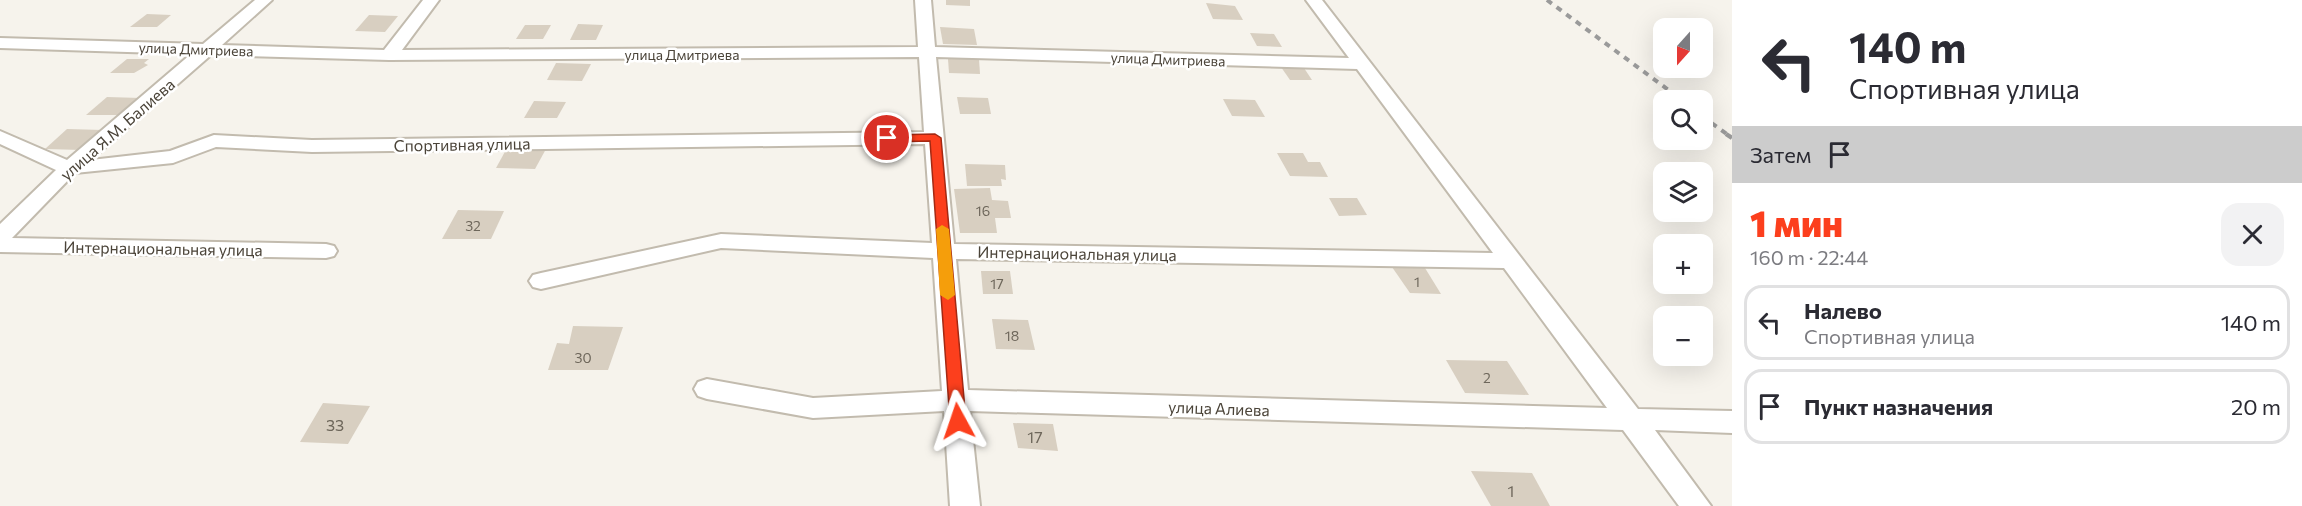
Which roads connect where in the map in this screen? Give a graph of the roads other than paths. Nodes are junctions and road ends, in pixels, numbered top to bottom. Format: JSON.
{"nodes":[{"id":1,"x":264,"y":0,"type":"edge"},
{"id":2,"x":430,"y":0,"type":"edge"},
{"id":3,"x":923,"y":0,"type":"edge"},
{"id":4,"x":1314,"y":0,"type":"edge"},
{"id":5,"x":0,"y":43,"type":"edge"},
{"id":6,"x":208,"y":49,"type":"junction"},
{"id":7,"x":928,"y":52,"type":"junction"},
{"id":8,"x":389,"y":55,"type":"junction"},
{"id":9,"x":1364,"y":64,"type":"junction"},
{"id":10,"x":0,"y":137,"type":"edge"},
{"id":11,"x":935,"y":138,"type":"junction"},
{"id":12,"x":69,"y":168,"type":"junction"},
{"id":13,"x":0,"y":237,"type":"edge"},
{"id":14,"x":0,"y":244,"type":"edge"},
{"id":15,"x":326,"y":251,"type":"dead end"},
{"id":16,"x":944,"y":251,"type":"junction"},
{"id":17,"x":1509,"y":261,"type":"junction"},
{"id":18,"x":541,"y":280,"type":"dead end"},
{"id":19,"x":707,"y":389,"type":"dead end"},
{"id":20,"x":956,"y":399,"type":"junction"},
{"id":21,"x":1632,"y":421,"type":"junction"},
{"id":22,"x":1732,"y":422,"type":"edge"},
{"id":23,"x":965,"y":506,"type":"edge"},
{"id":24,"x":1696,"y":506,"type":"edge"}],
"edges":[{"from":1,"to":6,"type":"street","name":"улица Я.М. Балиева"},
{"from":2,"to":8,"type":"street"},
{"from":3,"to":7,"type":"street"},
{"from":4,"to":9,"type":"street"},
{"from":5,"to":6,"type":"street","name":"улица Дмитриева"},
{"from":6,"to":8,"type":"street","name":"улица Дмитриева"},
{"from":6,"to":12,"type":"street","name":"улица Я.М. Балиева"},
{"from":7,"to":8,"type":"street","name":"улица Дмитриева"},
{"from":7,"to":9,"type":"street","name":"улица Дмитриева"},
{"from":7,"to":11,"type":"street"},
{"from":9,"to":17,"type":"street"},
{"from":10,"to":12,"type":"street"},
{"from":11,"to":12,"type":"street","name":"Спортивная улица"},
{"from":11,"to":16,"type":"street"},
{"from":12,"to":13,"type":"street","name":"улица Я.М. Балиева"},
{"from":14,"to":15,"type":"street","name":"Интернациональная улица"},
{"from":16,"to":17,"type":"street","name":"Интернациональная улица"},
{"from":16,"to":18,"type":"street","name":"Интернациональная улица"},
{"from":16,"to":20,"type":"street"},
{"from":17,"to":21,"type":"street"},
{"from":19,"to":20,"type":"street","name":"улица Алиева"},
{"from":20,"to":21,"type":"street","name":"улица Алиева"},
{"from":20,"to":23,"type":"street"},
{"from":21,"to":22,"type":"street","name":"улица Алиева"},
{"from":21,"to":24,"type":"street"}]}
